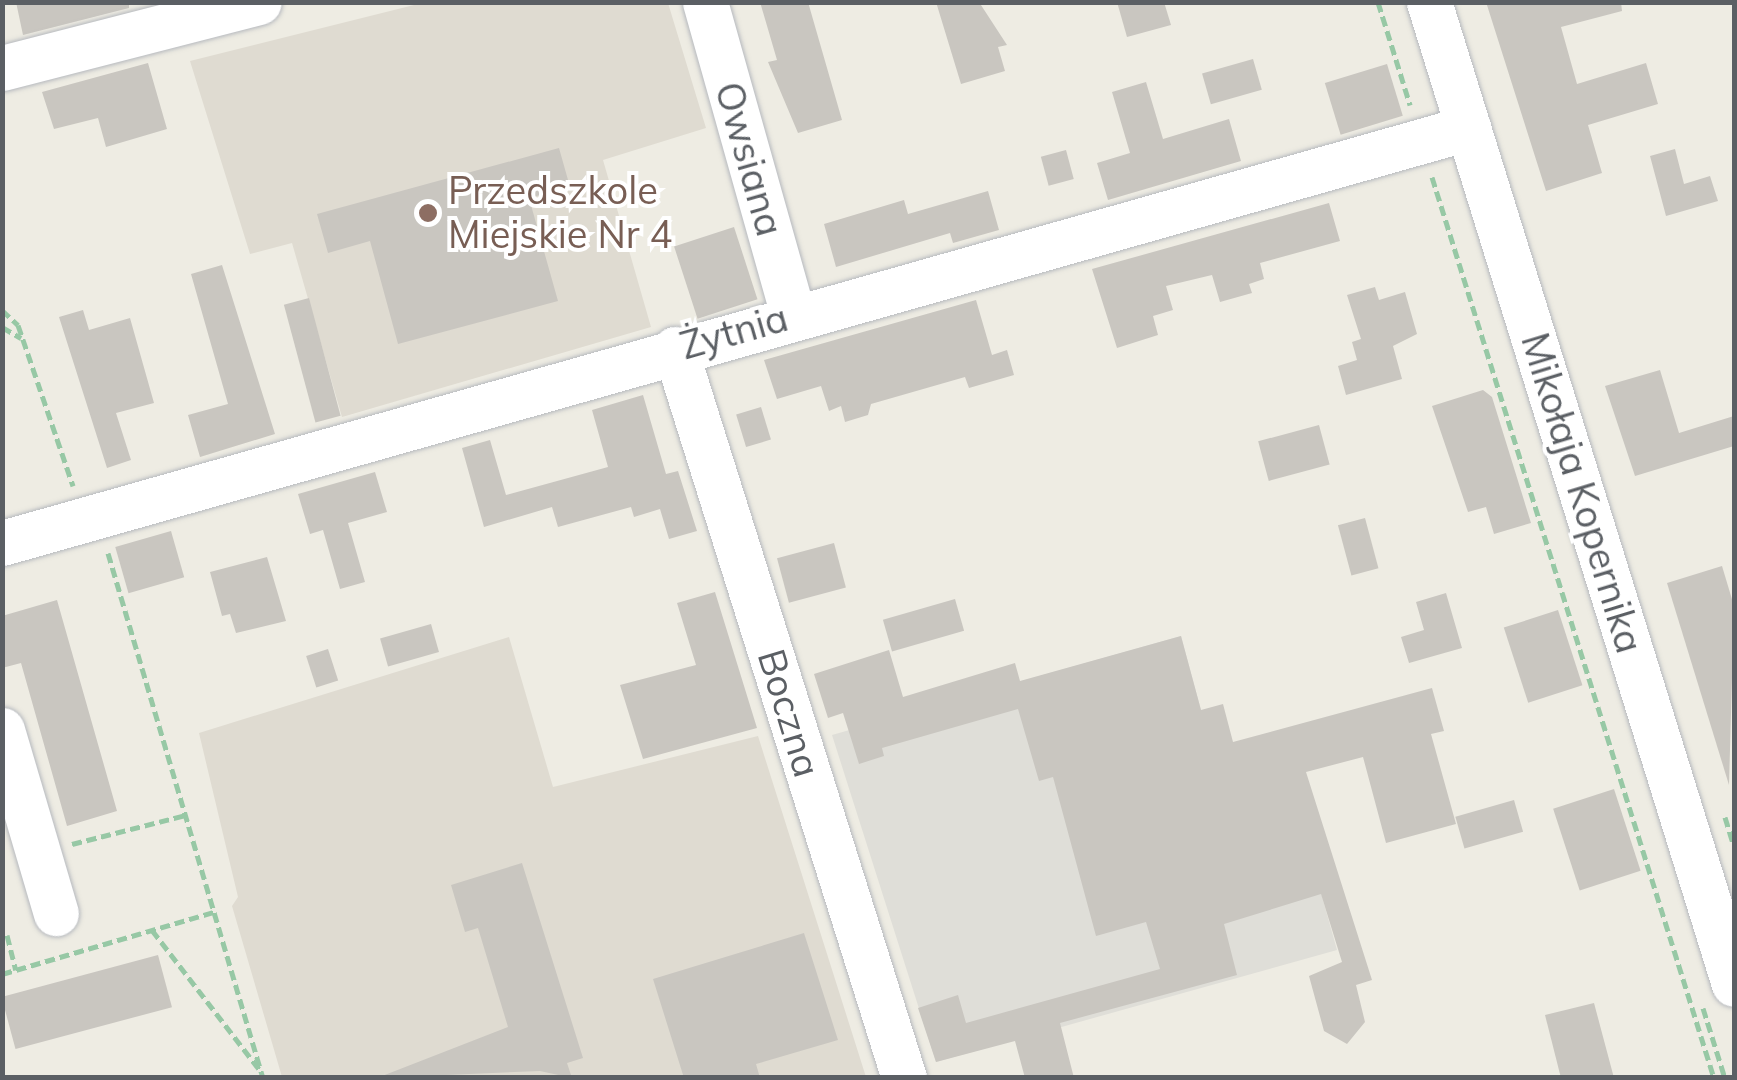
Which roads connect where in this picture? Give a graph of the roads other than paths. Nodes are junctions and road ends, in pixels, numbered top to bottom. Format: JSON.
{"nodes":[{"id":1,"x":258,"y":2,"type":"edge"},
{"id":2,"x":704,"y":2,"type":"edge"},
{"id":3,"x":1429,"y":2,"type":"edge"},
{"id":4,"x":2,"y":68,"type":"edge"},
{"id":5,"x":1468,"y":128,"type":"junction"},
{"id":6,"x":793,"y":316,"type":"junction"},
{"id":7,"x":675,"y":349,"type":"junction"},
{"id":8,"x":2,"y":542,"type":"edge"},
{"id":9,"x":2,"y":730,"type":"edge"},
{"id":10,"x":56,"y":913,"type":"dead end"},
{"id":11,"x":1725,"y":919,"type":"edge"},
{"id":12,"x":1734,"y":984,"type":"edge"},
{"id":13,"x":904,"y":1078,"type":"edge"}],
"edges":[{"from":1,"to":4,"type":"street"},
{"from":2,"to":6,"type":"street","name":"Owsiana"},
{"from":3,"to":5,"type":"street","name":"Mikołaja Kopernika"},
{"from":5,"to":6,"type":"street","name":"Żytnia"},
{"from":5,"to":11,"type":"street","name":"Mikołaja Kopernika"},
{"from":6,"to":7,"type":"street","name":"Żytnia"},
{"from":7,"to":8,"type":"street","name":"Żytnia"},
{"from":7,"to":13,"type":"street","name":"Boczna"},
{"from":9,"to":10,"type":"street"},
{"from":11,"to":12,"type":"street","name":"Mikołaja Kopernika"}]}
